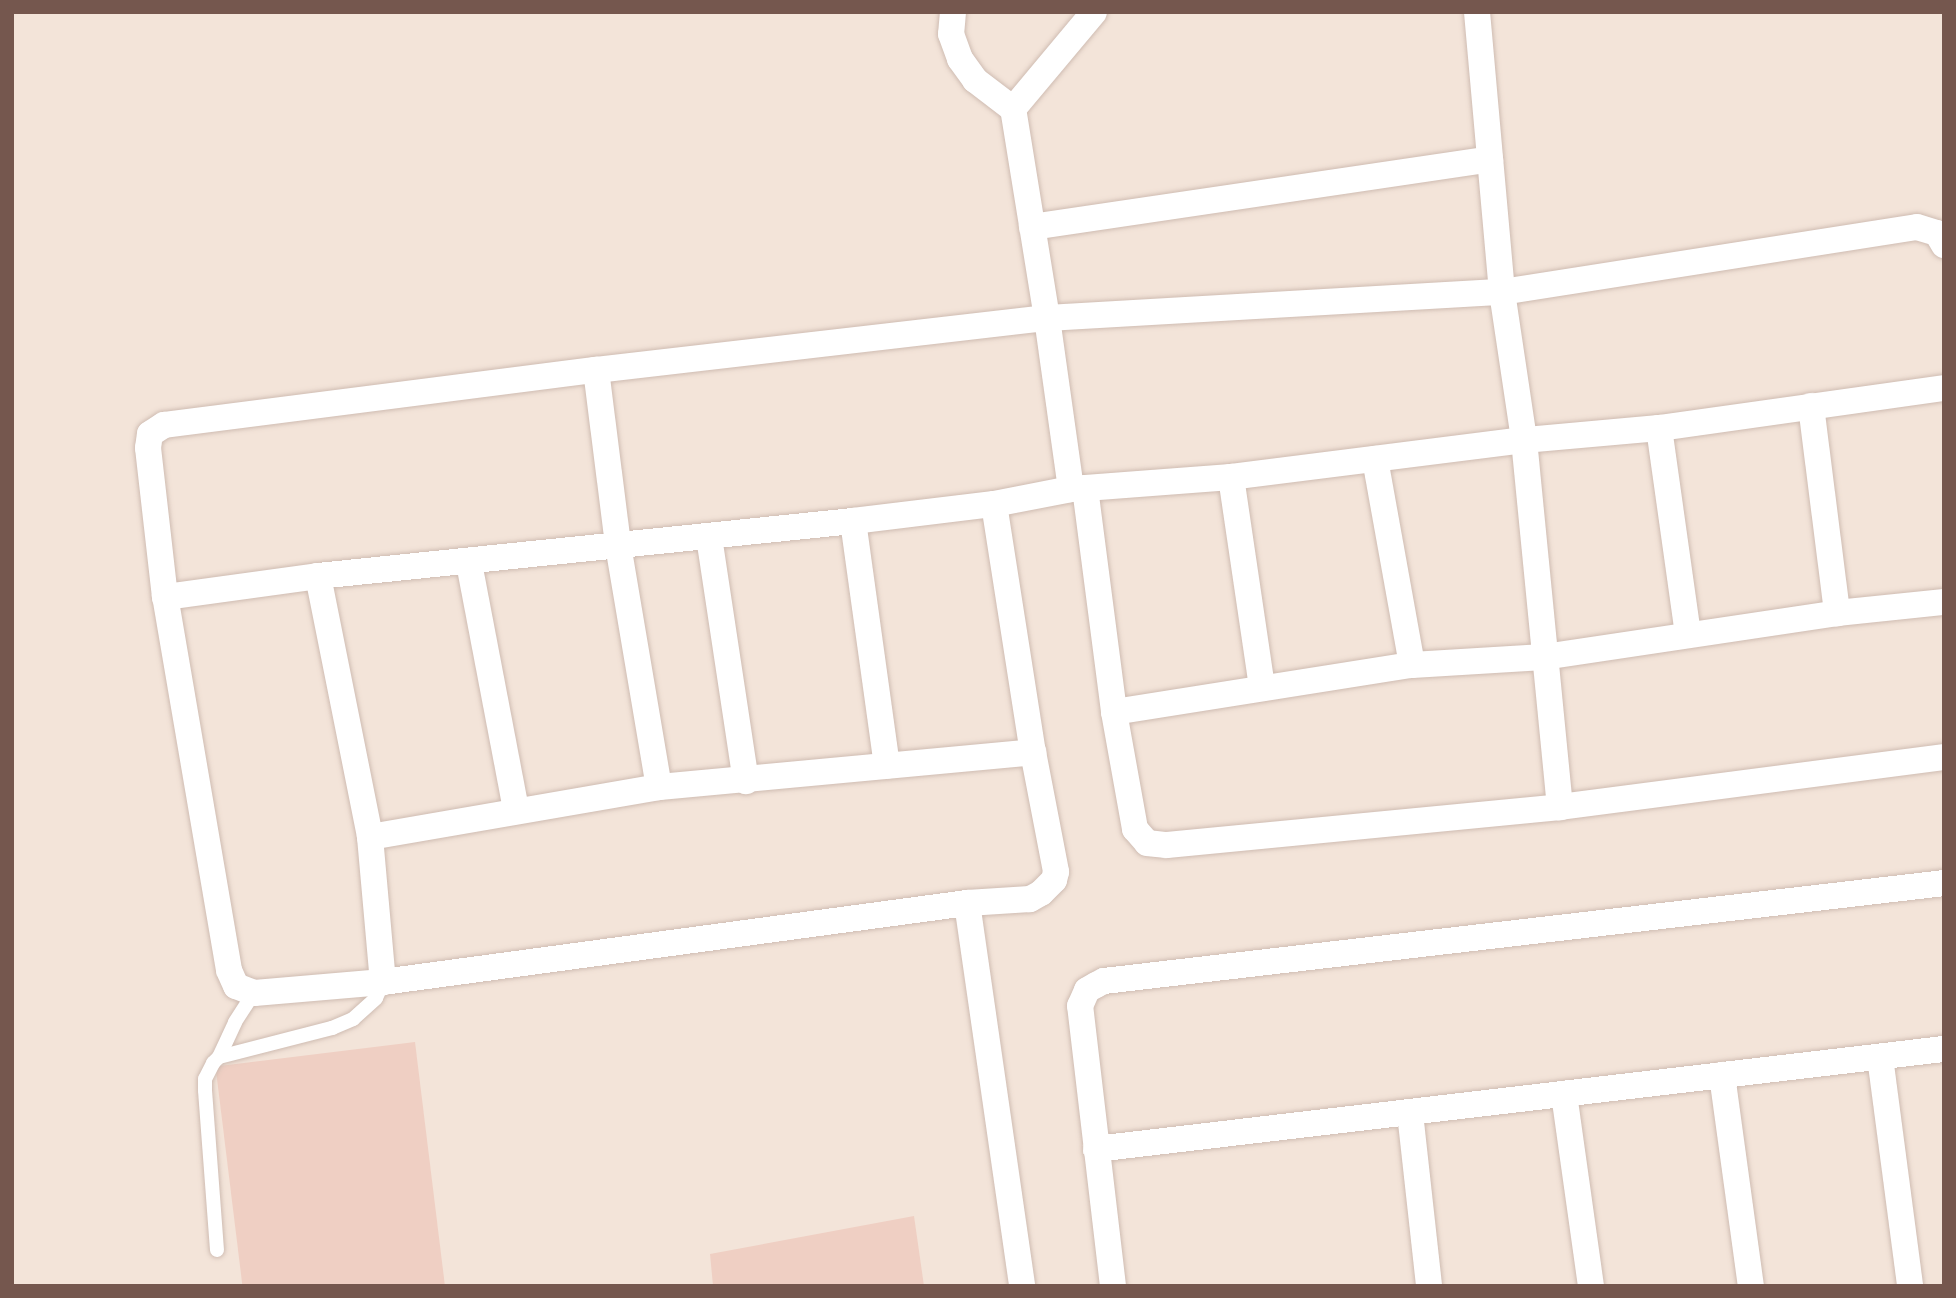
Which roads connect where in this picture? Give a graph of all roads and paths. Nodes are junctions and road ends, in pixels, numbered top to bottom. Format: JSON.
{"nodes":[{"id":1,"x":953,"y":12,"type":"edge"},
{"id":2,"x":1094,"y":12,"type":"edge"},
{"id":3,"x":1477,"y":12,"type":"edge"},
{"id":4,"x":1013,"y":108,"type":"junction"},
{"id":5,"x":1490,"y":159,"type":"junction"},
{"id":6,"x":1032,"y":227,"type":"junction"},
{"id":7,"x":1944,"y":246,"type":"edge"},
{"id":8,"x":1502,"y":292,"type":"junction"},
{"id":9,"x":1047,"y":318,"type":"junction"},
{"id":10,"x":596,"y":370,"type":"junction"},
{"id":11,"x":1944,"y":388,"type":"edge"},
{"id":12,"x":1811,"y":406,"type":"junction"},
{"id":13,"x":1659,"y":428,"type":"junction"},
{"id":14,"x":1524,"y":440,"type":"junction"},
{"id":15,"x":1375,"y":459,"type":"junction"},
{"id":16,"x":1231,"y":477,"type":"junction"},
{"id":17,"x":994,"y":504,"type":"junction"},
{"id":18,"x":853,"y":521,"type":"junction"},
{"id":19,"x":709,"y":537,"type":"junction"},
{"id":20,"x":618,"y":545,"type":"junction"},
{"id":21,"x":469,"y":563,"type":"junction"},
{"id":22,"x":318,"y":576,"type":"junction"},
{"id":23,"x":166,"y":597,"type":"junction"},
{"id":24,"x":1944,"y":602,"type":"edge"},
{"id":25,"x":1837,"y":613,"type":"junction"},
{"id":26,"x":1688,"y":634,"type":"junction"},
{"id":27,"x":1544,"y":657,"type":"junction"},
{"id":28,"x":1412,"y":665,"type":"junction"},
{"id":29,"x":1262,"y":688,"type":"junction"},
{"id":30,"x":1114,"y":712,"type":"junction"},
{"id":31,"x":1033,"y":752,"type":"junction"},
{"id":32,"x":1944,"y":757,"type":"edge"},
{"id":33,"x":887,"y":766,"type":"junction"},
{"id":34,"x":746,"y":780,"type":"junction"},
{"id":35,"x":659,"y":788,"type":"junction"},
{"id":36,"x":1560,"y":807,"type":"junction"},
{"id":37,"x":516,"y":810,"type":"junction"},
{"id":38,"x":370,"y":837,"type":"junction"},
{"id":39,"x":1944,"y":883,"type":"edge"},
{"id":40,"x":967,"y":903,"type":"junction"},
{"id":41,"x":383,"y":982,"type":"junction"},
{"id":42,"x":254,"y":993,"type":"junction"},
{"id":43,"x":1944,"y":1049,"type":"edge"},
{"id":44,"x":219,"y":1057,"type":"junction"},
{"id":45,"x":1880,"y":1057,"type":"junction"},
{"id":46,"x":1722,"y":1075,"type":"junction"},
{"id":47,"x":1564,"y":1094,"type":"junction"},
{"id":48,"x":1410,"y":1112,"type":"junction"},
{"id":49,"x":1096,"y":1149,"type":"junction"},
{"id":50,"x":217,"y":1250,"type":"dead end"},
{"id":51,"x":1022,"y":1286,"type":"edge"},
{"id":52,"x":1113,"y":1286,"type":"edge"},
{"id":53,"x":1429,"y":1286,"type":"edge"},
{"id":54,"x":1591,"y":1286,"type":"edge"},
{"id":55,"x":1751,"y":1286,"type":"edge"},
{"id":56,"x":1910,"y":1286,"type":"edge"}],
"edges":[{"from":1,"to":4,"type":"street"},
{"from":2,"to":4,"type":"street"},
{"from":3,"to":5,"type":"street"},
{"from":4,"to":6,"type":"street"},
{"from":5,"to":6,"type":"street"},
{"from":5,"to":8,"type":"street"},
{"from":6,"to":9,"type":"street"},
{"from":7,"to":8,"type":"street"},
{"from":8,"to":9,"type":"street"},
{"from":8,"to":14,"type":"street"},
{"from":9,"to":10,"type":"street"},
{"from":9,"to":17,"type":"street"},
{"from":10,"to":20,"type":"street"},
{"from":10,"to":23,"type":"street"},
{"from":11,"to":12,"type":"street"},
{"from":12,"to":13,"type":"street"},
{"from":12,"to":25,"type":"street"},
{"from":13,"to":14,"type":"street"},
{"from":13,"to":26,"type":"street"},
{"from":14,"to":15,"type":"street"},
{"from":14,"to":27,"type":"street"},
{"from":15,"to":16,"type":"street"},
{"from":15,"to":28,"type":"street"},
{"from":16,"to":29,"type":"street"},
{"from":16,"to":30,"type":"street"},
{"from":17,"to":18,"type":"street"},
{"from":17,"to":31,"type":"street"},
{"from":18,"to":19,"type":"street"},
{"from":18,"to":33,"type":"street"},
{"from":19,"to":20,"type":"street"},
{"from":19,"to":34,"type":"street"},
{"from":20,"to":21,"type":"street"},
{"from":20,"to":35,"type":"street"},
{"from":21,"to":22,"type":"street"},
{"from":21,"to":37,"type":"street"},
{"from":22,"to":23,"type":"street"},
{"from":22,"to":38,"type":"street"},
{"from":23,"to":42,"type":"street"},
{"from":24,"to":25,"type":"street"},
{"from":25,"to":26,"type":"street"},
{"from":26,"to":27,"type":"street"},
{"from":27,"to":28,"type":"street"},
{"from":27,"to":36,"type":"street"},
{"from":28,"to":29,"type":"street"},
{"from":29,"to":30,"type":"street"},
{"from":30,"to":36,"type":"street"},
{"from":31,"to":33,"type":"street"},
{"from":31,"to":40,"type":"street"},
{"from":32,"to":36,"type":"street"},
{"from":33,"to":34,"type":"street"},
{"from":34,"to":35,"type":"street"},
{"from":35,"to":37,"type":"street"},
{"from":37,"to":38,"type":"street"},
{"from":38,"to":41,"type":"street"},
{"from":39,"to":49,"type":"street"},
{"from":40,"to":41,"type":"street"},
{"from":40,"to":51,"type":"street"},
{"from":41,"to":42,"type":"street"},
{"from":41,"to":44,"type":"lane"},
{"from":42,"to":44,"type":"lane"},
{"from":43,"to":45,"type":"street"},
{"from":44,"to":50,"type":"lane"},
{"from":45,"to":46,"type":"street"},
{"from":45,"to":56,"type":"street"},
{"from":46,"to":47,"type":"street"},
{"from":46,"to":55,"type":"street"},
{"from":47,"to":48,"type":"street"},
{"from":47,"to":54,"type":"street"},
{"from":48,"to":49,"type":"street"},
{"from":48,"to":53,"type":"street"},
{"from":49,"to":52,"type":"street"}]}
